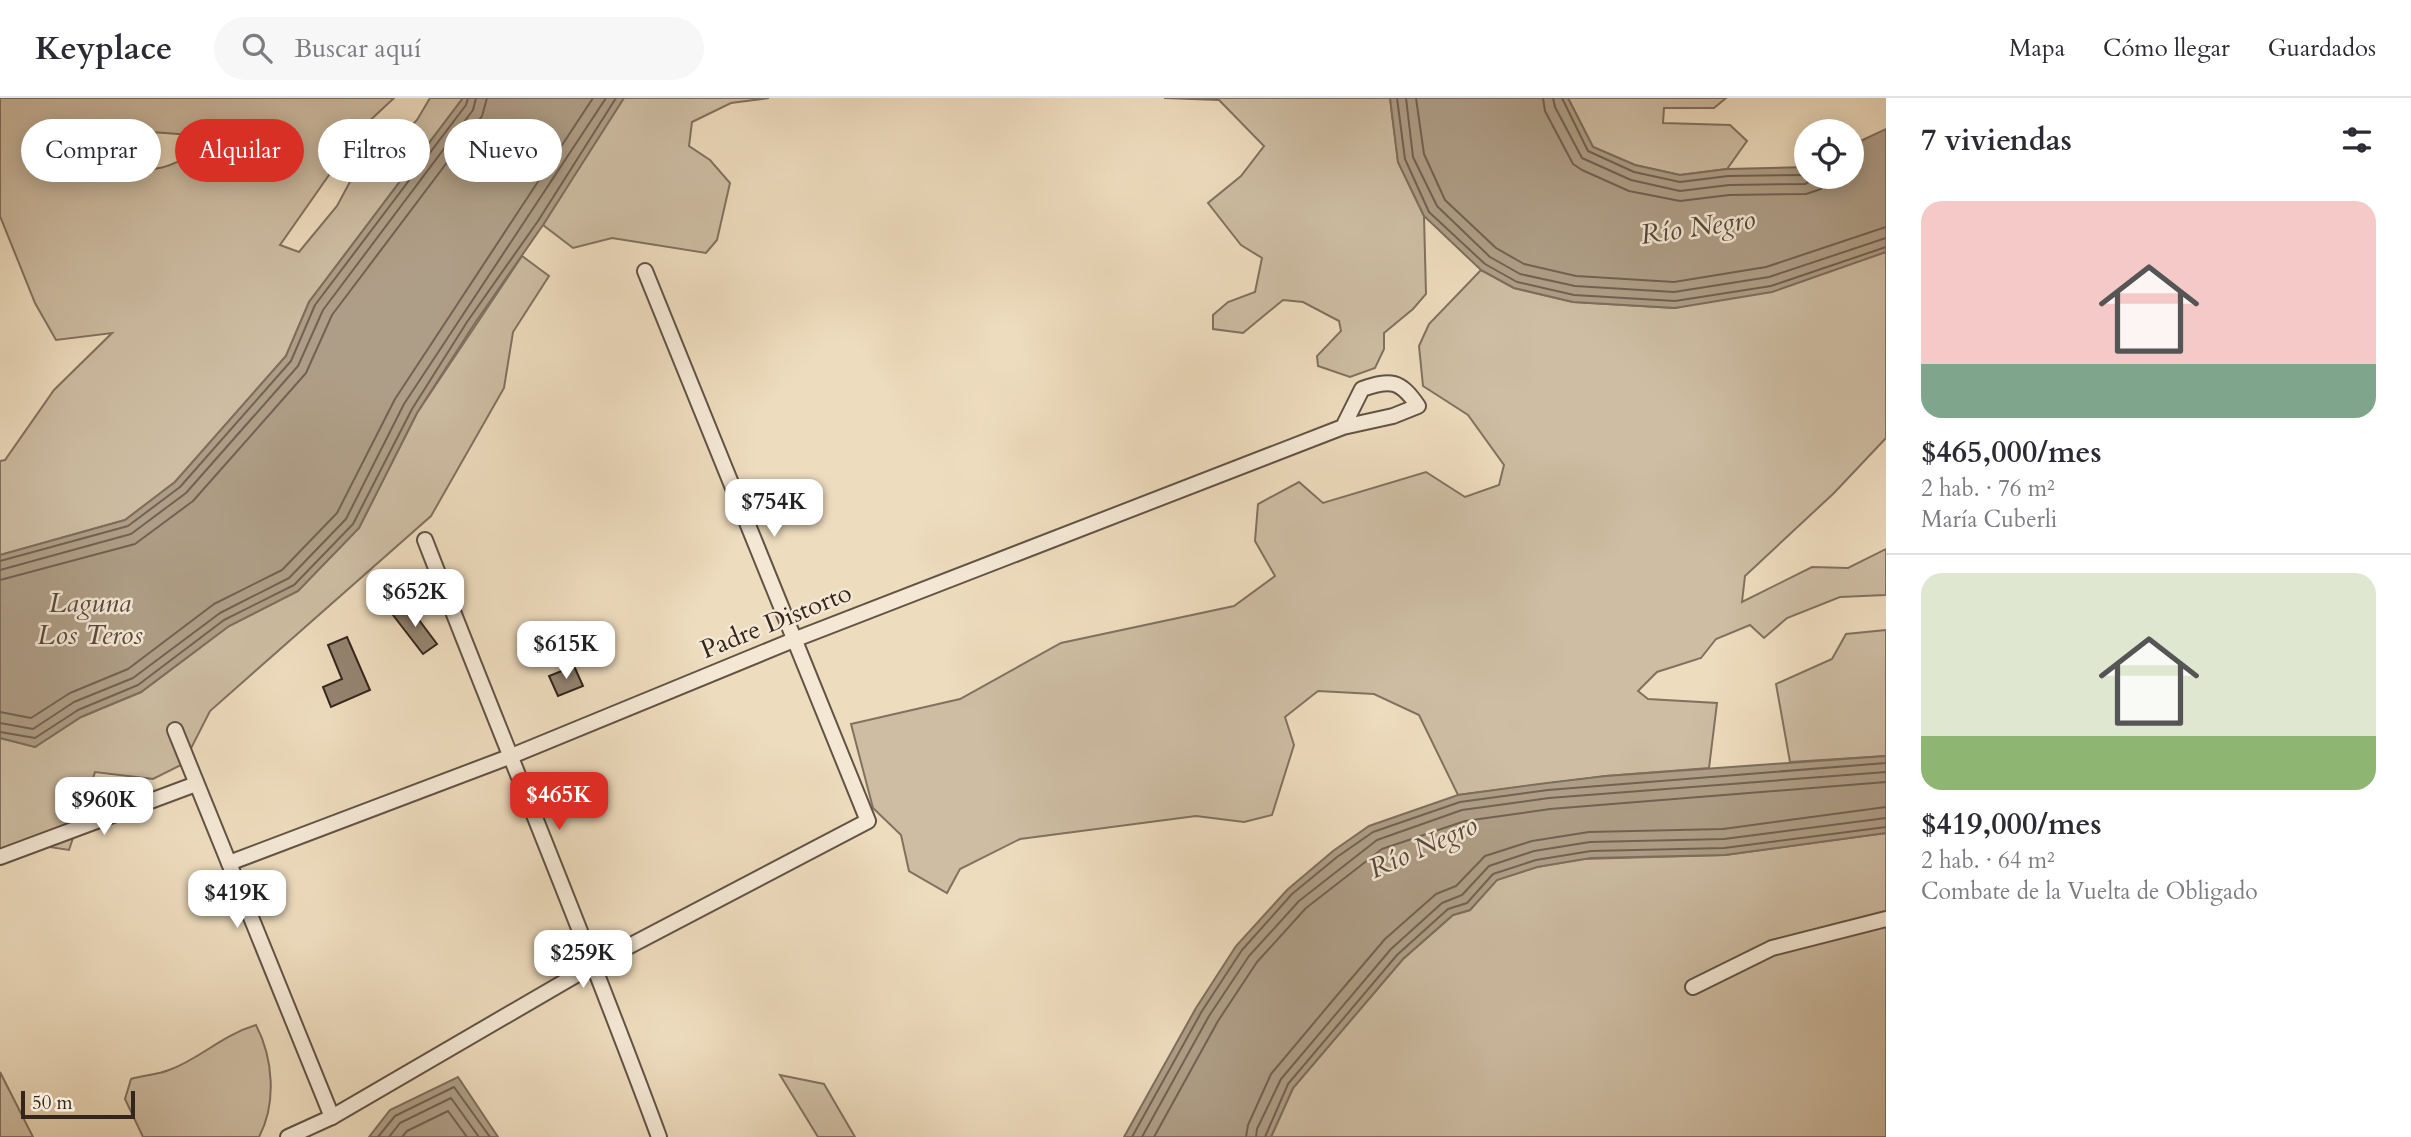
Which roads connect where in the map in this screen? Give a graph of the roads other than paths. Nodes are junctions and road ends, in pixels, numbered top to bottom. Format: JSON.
{"nodes":[{"id":1,"x":645,"y":271,"type":"dead end"},
{"id":2,"x":1343,"y":427,"type":"junction"},
{"id":3,"x":425,"y":540,"type":"dead end"},
{"id":4,"x":796,"y":639,"type":"junction"},
{"id":5,"x":175,"y":730,"type":"dead end"},
{"id":6,"x":509,"y":757,"type":"junction"},
{"id":7,"x":196,"y":784,"type":"junction"},
{"id":8,"x":0,"y":857,"type":"edge"},
{"id":9,"x":229,"y":863,"type":"junction"},
{"id":10,"x":1886,"y":919,"type":"edge"},
{"id":11,"x":594,"y":964,"type":"junction"},
{"id":12,"x":1693,"y":987,"type":"dead end"},
{"id":13,"x":331,"y":1117,"type":"junction"},
{"id":14,"x":288,"y":1137,"type":"edge"},
{"id":15,"x":659,"y":1137,"type":"edge"}],
"edges":[{"from":1,"to":4,"type":"street"},
{"from":2,"to":2,"type":"street","name":"Padre Distorto"},
{"from":2,"to":4,"type":"street","name":"Padre Distorto"},
{"from":3,"to":6,"type":"street"},
{"from":4,"to":6,"type":"street","name":"Padre Distorto"},
{"from":4,"to":11,"type":"street"},
{"from":5,"to":7,"type":"street"},
{"from":6,"to":9,"type":"street","name":"Padre Distorto"},
{"from":6,"to":11,"type":"street"},
{"from":7,"to":8,"type":"street"},
{"from":7,"to":9,"type":"street"},
{"from":9,"to":13,"type":"street"},
{"from":10,"to":12,"type":"street"},
{"from":11,"to":13,"type":"street"},
{"from":11,"to":15,"type":"street"},
{"from":13,"to":14,"type":"street"}]}
